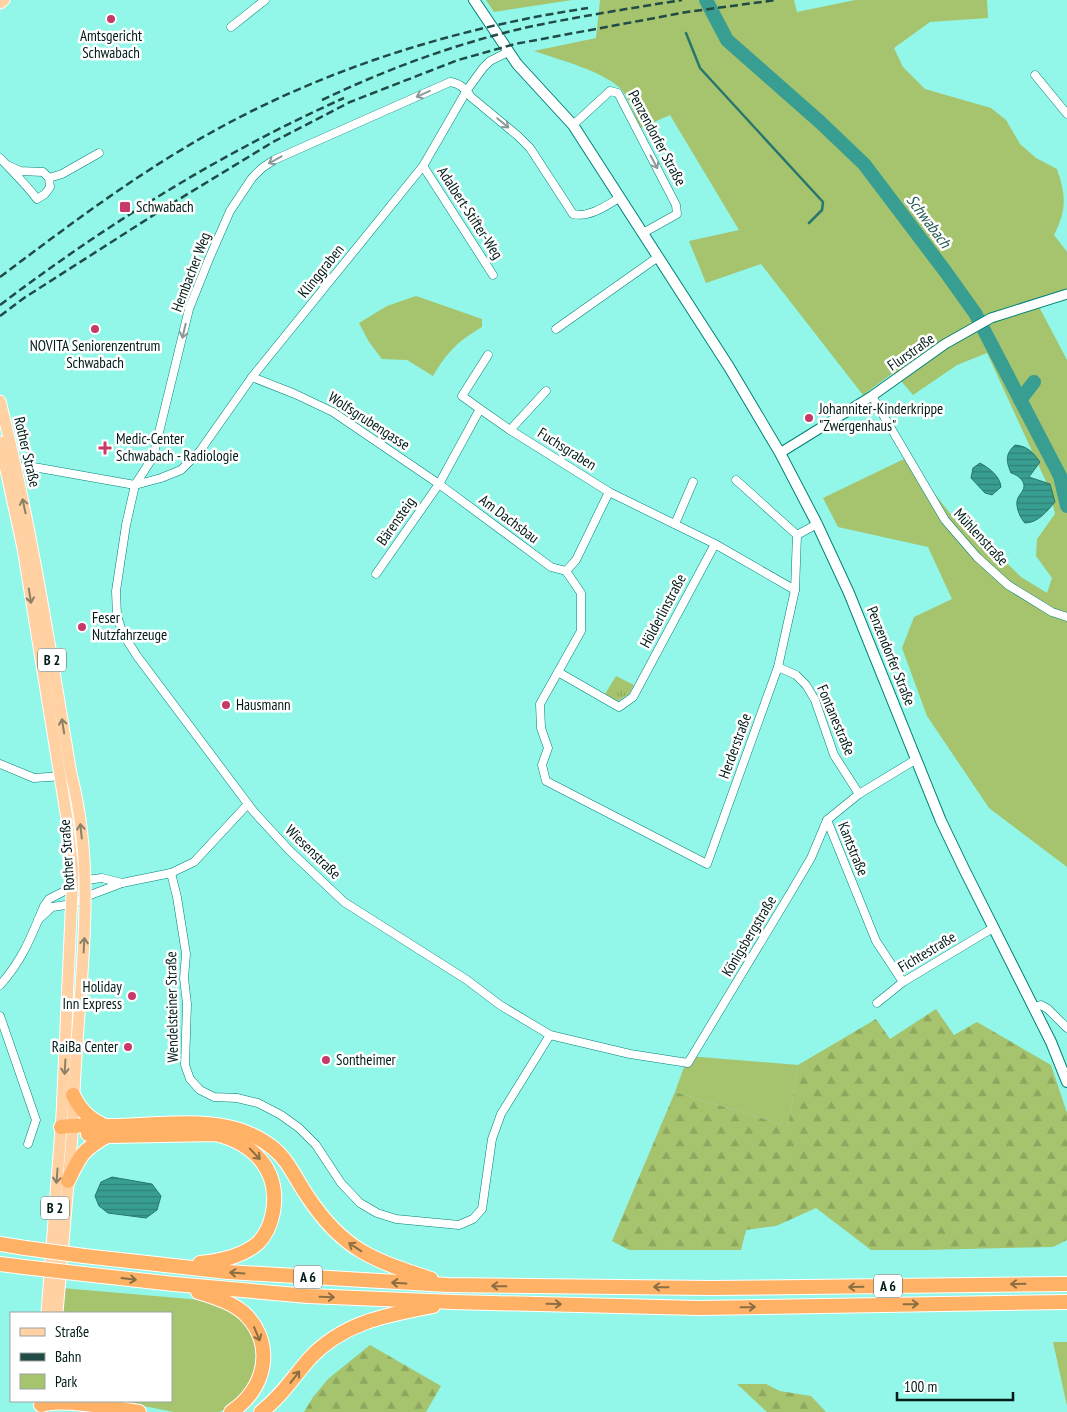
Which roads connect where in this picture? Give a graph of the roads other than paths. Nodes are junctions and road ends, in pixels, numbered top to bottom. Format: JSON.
{"nodes":[{"id":1,"x":4,"y":0,"type":"edge"},
{"id":2,"x":265,"y":0,"type":"edge"},
{"id":3,"x":474,"y":0,"type":"edge"},
{"id":4,"x":0,"y":3,"type":"edge"},
{"id":5,"x":231,"y":27,"type":"dead end"},
{"id":6,"x":508,"y":52,"type":"junction"},
{"id":7,"x":1035,"y":75,"type":"dead end"},
{"id":8,"x":467,"y":90,"type":"junction"},
{"id":9,"x":1067,"y":114,"type":"edge"},
{"id":10,"x":573,"y":125,"type":"junction"},
{"id":11,"x":99,"y":153,"type":"dead end"},
{"id":12,"x":0,"y":158,"type":"edge"},
{"id":13,"x":7,"y":165,"type":"junction"},
{"id":14,"x":423,"y":166,"type":"junction"},
{"id":15,"x":49,"y":178,"type":"junction"},
{"id":16,"x":619,"y":198,"type":"junction"},
{"id":17,"x":643,"y":233,"type":"junction"},
{"id":18,"x":658,"y":257,"type":"junction"},
{"id":19,"x":493,"y":275,"type":"dead end"},
{"id":20,"x":1067,"y":294,"type":"edge"},
{"id":21,"x":556,"y":329,"type":"dead end"},
{"id":22,"x":488,"y":356,"type":"dead end"},
{"id":23,"x":252,"y":378,"type":"junction"},
{"id":24,"x":546,"y":391,"type":"dead end"},
{"id":25,"x":872,"y":396,"type":"junction"},
{"id":26,"x":0,"y":401,"type":"edge"},
{"id":27,"x":480,"y":409,"type":"junction"},
{"id":28,"x":510,"y":430,"type":"junction"},
{"id":29,"x":1,"y":448,"type":"edge"},
{"id":30,"x":780,"y":453,"type":"junction"},
{"id":31,"x":8,"y":468,"type":"edge"},
{"id":32,"x":736,"y":480,"type":"dead end"},
{"id":33,"x":693,"y":482,"type":"dead end"},
{"id":34,"x":439,"y":484,"type":"junction"},
{"id":35,"x":135,"y":485,"type":"junction"},
{"id":36,"x":609,"y":492,"type":"junction"},
{"id":37,"x":675,"y":524,"type":"junction"},
{"id":38,"x":817,"y":524,"type":"junction"},
{"id":39,"x":797,"y":535,"type":"junction"},
{"id":40,"x":715,"y":544,"type":"junction"},
{"id":41,"x":566,"y":571,"type":"junction"},
{"id":42,"x":376,"y":574,"type":"dead end"},
{"id":43,"x":796,"y":590,"type":"junction"},
{"id":44,"x":1067,"y":617,"type":"edge"},
{"id":45,"x":778,"y":667,"type":"junction"},
{"id":46,"x":558,"y":672,"type":"junction"},
{"id":47,"x":915,"y":760,"type":"junction"},
{"id":48,"x":0,"y":764,"type":"edge"},
{"id":49,"x":71,"y":774,"type":"junction"},
{"id":50,"x":59,"y":777,"type":"junction"},
{"id":51,"x":859,"y":794,"type":"junction"},
{"id":52,"x":248,"y":804,"type":"junction"},
{"id":53,"x":827,"y":820,"type":"junction"},
{"id":54,"x":171,"y":873,"type":"junction"},
{"id":55,"x":86,"y":880,"type":"junction"},
{"id":56,"x":122,"y":883,"type":"junction"},
{"id":57,"x":72,"y":887,"type":"junction"},
{"id":58,"x":85,"y":898,"type":"junction"},
{"id":59,"x":73,"y":904,"type":"junction"},
{"id":60,"x":38,"y":920,"type":"junction"},
{"id":61,"x":993,"y":928,"type":"junction"},
{"id":62,"x":903,"y":982,"type":"junction"},
{"id":63,"x":0,"y":985,"type":"edge"},
{"id":64,"x":877,"y":1003,"type":"dead end"},
{"id":65,"x":1034,"y":1007,"type":"junction"},
{"id":66,"x":0,"y":1016,"type":"edge"},
{"id":67,"x":1067,"y":1028,"type":"edge"},
{"id":68,"x":550,"y":1035,"type":"junction"},
{"id":69,"x":688,"y":1063,"type":"joint"},
{"id":70,"x":1067,"y":1082,"type":"edge"},
{"id":71,"x":73,"y":1095,"type":"junction"},
{"id":72,"x":69,"y":1128,"type":"junction"},
{"id":73,"x":106,"y":1131,"type":"junction"},
{"id":74,"x":28,"y":1144,"type":"dead end"},
{"id":75,"x":68,"y":1181,"type":"junction"},
{"id":76,"x":0,"y":1244,"type":"edge"},
{"id":77,"x":0,"y":1264,"type":"edge"},
{"id":78,"x":168,"y":1265,"type":"junction"},
{"id":79,"x":174,"y":1284,"type":"junction"},
{"id":80,"x":1067,"y":1284,"type":"edge"},
{"id":81,"x":448,"y":1285,"type":"junction"},
{"id":82,"x":453,"y":1302,"type":"junction"},
{"id":83,"x":1067,"y":1302,"type":"edge"},
{"id":84,"x":47,"y":1312,"type":"edge"},
{"id":85,"x":57,"y":1312,"type":"edge"},
{"id":86,"x":78,"y":1402,"type":"edge"},
{"id":87,"x":46,"y":1406,"type":"edge"},
{"id":88,"x":66,"y":1412,"type":"edge"},
{"id":89,"x":139,"y":1412,"type":"edge"},
{"id":90,"x":231,"y":1412,"type":"edge"},
{"id":91,"x":261,"y":1412,"type":"edge"}],
"edges":[{"from":1,"to":4,"type":"main road"},
{"from":2,"to":5,"type":"street"},
{"from":3,"to":6,"type":"main road","name":"Penzendorfer Straße"},
{"from":6,"to":8,"type":"street","name":"Klinggraben"},
{"from":6,"to":10,"type":"main road","name":"Penzendorfer Straße"},
{"from":7,"to":9,"type":"street"},
{"from":8,"to":14,"type":"street","name":"Klinggraben"},
{"from":8,"to":16,"type":"street","one_way":true},
{"from":8,"to":35,"type":"street","name":"Hembacher Weg","one_way":true},
{"from":10,"to":16,"type":"main road","name":"Penzendorfer Straße"},
{"from":10,"to":17,"type":"street","name":"Penzendorfer Straße","one_way":true},
{"from":11,"to":15,"type":"street"},
{"from":12,"to":13,"type":"street"},
{"from":13,"to":15,"type":"street"},
{"from":13,"to":15,"type":"street"},
{"from":14,"to":19,"type":"street","name":"Adalbert-Stifter-Weg"},
{"from":14,"to":23,"type":"street","name":"Klinggraben"},
{"from":16,"to":17,"type":"main road","name":"Penzendorfer Straße"},
{"from":17,"to":18,"type":"main road","name":"Penzendorfer Straße"},
{"from":18,"to":21,"type":"street"},
{"from":18,"to":30,"type":"main road","name":"Penzendorfer Straße"},
{"from":20,"to":25,"type":"street","name":"Flurstraße"},
{"from":22,"to":27,"type":"street","name":"Fuchsgraben"},
{"from":23,"to":34,"type":"street","name":"Wolfsgrubengasse"},
{"from":23,"to":35,"type":"street","name":"Klinggraben"},
{"from":24,"to":28,"type":"street","name":"Fuchsgraben"},
{"from":25,"to":30,"type":"street","name":"Flurstraße"},
{"from":25,"to":44,"type":"street","name":"Mühlenstraße"},
{"from":26,"to":31,"type":"main road","name":"Rother Straße","number":"B 2"},
{"from":27,"to":28,"type":"street","name":"Fuchsgraben"},
{"from":27,"to":34,"type":"street"},
{"from":28,"to":36,"type":"street","name":"Fuchsgraben"},
{"from":29,"to":31,"type":"main road","name":"Rother Straße","number":"B 2"},
{"from":30,"to":38,"type":"main road","name":"Penzendorfer Straße"},
{"from":31,"to":35,"type":"street"},
{"from":49,"to":31,"type":"main road","name":"Rother Straße","number":"B 2","one_way":true},
{"from":31,"to":50,"type":"main road","name":"Rother Straße","number":"B 2","one_way":true},
{"from":32,"to":39,"type":"street"},
{"from":33,"to":37,"type":"street"},
{"from":34,"to":41,"type":"street","name":"Am Dachsbau"},
{"from":34,"to":42,"type":"street","name":"Bärensteig"},
{"from":35,"to":52,"type":"street","name":"Wiesenstraße"},
{"from":36,"to":37,"type":"street","name":"Fuchsgraben"},
{"from":36,"to":41,"type":"street"},
{"from":37,"to":40,"type":"street","name":"Fuchsgraben"},
{"from":38,"to":39,"type":"street"},
{"from":38,"to":47,"type":"main road","name":"Penzendorfer Straße"},
{"from":39,"to":43,"type":"street","name":"Herderstraße"},
{"from":40,"to":43,"type":"street"},
{"from":40,"to":46,"type":"street","name":"Hölderlinstraße"},
{"from":41,"to":46,"type":"street"},
{"from":43,"to":45,"type":"street","name":"Herderstraße"},
{"from":45,"to":46,"type":"street","name":"Herderstraße"},
{"from":45,"to":51,"type":"street","name":"Fontanestraße"},
{"from":47,"to":51,"type":"street","name":"Kantstraße"},
{"from":47,"to":61,"type":"main road","name":"Penzendorfer Straße"},
{"from":48,"to":50,"type":"street"},
{"from":49,"to":50,"type":"street"},
{"from":55,"to":49,"type":"main road","name":"Rother Straße","number":"B 2","one_way":true},
{"from":50,"to":57,"type":"main road","name":"Rother Straße","number":"B 2"},
{"from":51,"to":53,"type":"street","name":"Kantstraße"},
{"from":52,"to":54,"type":"street"},
{"from":52,"to":68,"type":"street","name":"Wiesenstraße"},
{"from":53,"to":62,"type":"street","name":"Kantstraße"},
{"from":53,"to":69,"type":"street","name":"Königsbergstraße"},
{"from":54,"to":56,"type":"street"},
{"from":54,"to":68,"type":"street","name":"Wendelsteiner Straße"},
{"from":55,"to":56,"type":"street"},
{"from":55,"to":57,"type":"street"},
{"from":55,"to":58,"type":"main road","name":"Rother Straße","number":"B 2"},
{"from":56,"to":58,"type":"street"},
{"from":57,"to":59,"type":"main road","name":"Rother Straße","number":"B 2"},
{"from":57,"to":60,"type":"street"},
{"from":58,"to":59,"type":"street"},
{"from":71,"to":58,"type":"main road","name":"Rother Straße","number":"B 2","one_way":true},
{"from":59,"to":60,"type":"street"},
{"from":59,"to":72,"type":"main road","name":"Rother Straße","number":"B 2","one_way":true},
{"from":60,"to":63,"type":"street"},
{"from":61,"to":62,"type":"street","name":"Fichtestraße"},
{"from":61,"to":65,"type":"main road","name":"Penzendorfer Straße"},
{"from":62,"to":64,"type":"street","name":"Fichtestraße"},
{"from":65,"to":67,"type":"street"},
{"from":65,"to":70,"type":"main road","name":"Penzendorfer Straße"},
{"from":66,"to":74,"type":"street"},
{"from":68,"to":69,"type":"street","name":"Wiesenstraße"},
{"from":71,"to":72,"type":"main road","name":"Rother Straße","number":"B 2"},
{"from":71,"to":73,"type":"highway"},
{"from":72,"to":73,"type":"highway"},
{"from":72,"to":75,"type":"main road","name":"Rother Straße","number":"B 2"},
{"from":72,"to":84,"type":"main road","name":"Rother Straße","number":"B 2","one_way":true},
{"from":73,"to":75,"type":"highway"},
{"from":73,"to":78,"type":"highway","one_way":true},
{"from":81,"to":73,"type":"highway","one_way":true},
{"from":75,"to":85,"type":"main road","name":"Rother Straße","number":"B 2"},
{"from":76,"to":78,"type":"highway","number":"A 6","bridge":true},
{"from":77,"to":79,"type":"highway","number":"A 6","one_way":true,"bridge":true},
{"from":81,"to":78,"type":"highway","number":"A 6","one_way":true},
{"from":79,"to":82,"type":"highway","number":"A 6","one_way":true},
{"from":79,"to":90,"type":"highway","one_way":true},
{"from":80,"to":81,"type":"highway","number":"A 6","one_way":true},
{"from":82,"to":83,"type":"highway","number":"A 6","one_way":true},
{"from":91,"to":82,"type":"highway","one_way":true},
{"from":86,"to":87,"type":"highway"},
{"from":86,"to":89,"type":"highway"},
{"from":87,"to":88,"type":"highway"}]}
